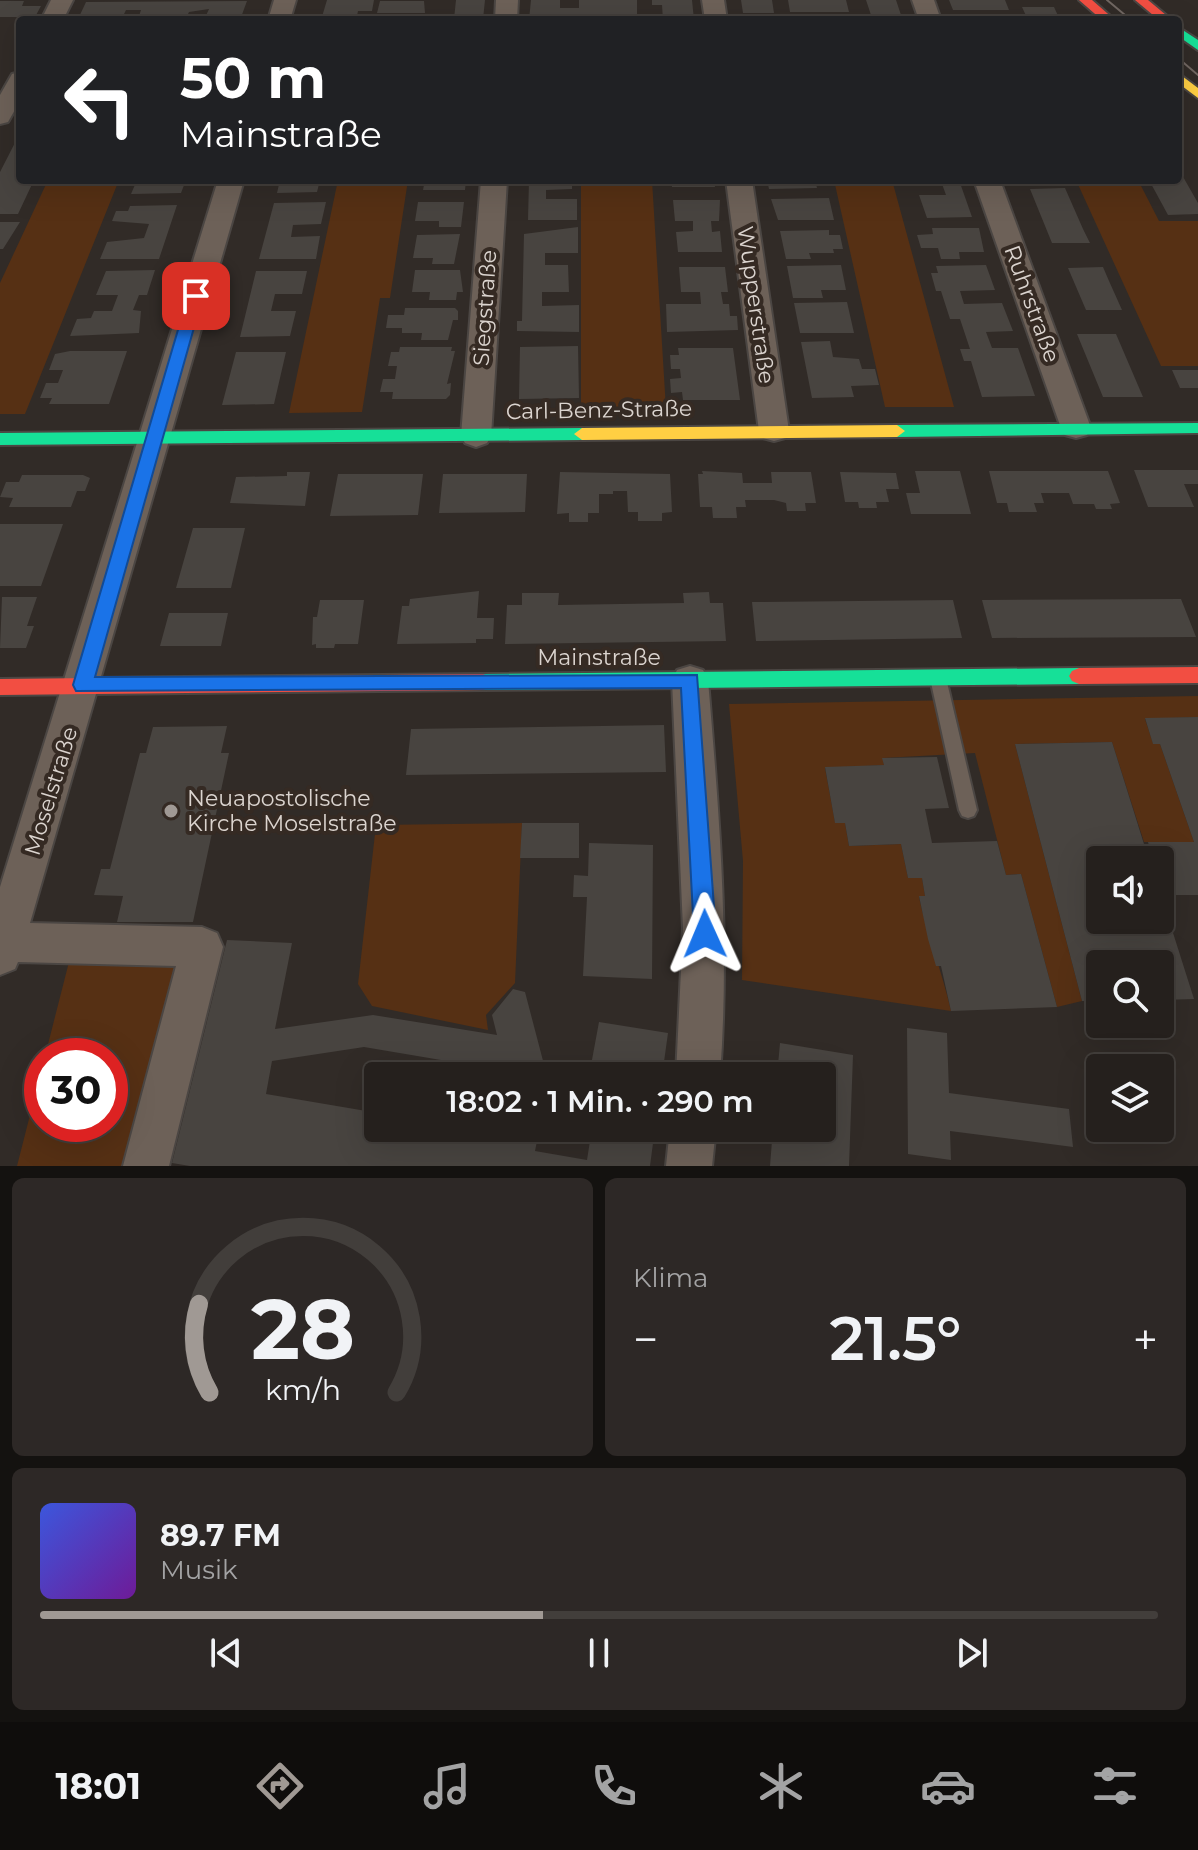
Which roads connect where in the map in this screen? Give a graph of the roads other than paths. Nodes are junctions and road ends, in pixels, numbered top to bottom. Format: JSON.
{"nodes":[{"id":1,"x":1085,"y":0,"type":"edge"},
{"id":2,"x":1141,"y":0,"type":"edge"},
{"id":3,"x":1104,"y":16,"type":"edge"},
{"id":4,"x":1161,"y":16,"type":"edge"},
{"id":5,"x":1182,"y":33,"type":"edge"},
{"id":6,"x":1198,"y":46,"type":"edge"},
{"id":7,"x":1182,"y":80,"type":"edge"},
{"id":8,"x":16,"y":87,"type":"edge"},
{"id":9,"x":1198,"y":94,"type":"edge"},
{"id":10,"x":0,"y":117,"type":"edge"},
{"id":11,"x":230,"y":184,"type":"edge"},
{"id":12,"x":494,"y":184,"type":"edge"},
{"id":13,"x":740,"y":184,"type":"edge"},
{"id":14,"x":988,"y":184,"type":"edge"},
{"id":15,"x":1076,"y":428,"type":"junction"},
{"id":16,"x":1198,"y":428,"type":"edge"},
{"id":17,"x":774,"y":431,"type":"junction"},
{"id":18,"x":476,"y":436,"type":"junction"},
{"id":19,"x":152,"y":438,"type":"junction"},
{"id":20,"x":0,"y":439,"type":"edge"},
{"id":21,"x":1198,"y":675,"type":"edge"},
{"id":22,"x":938,"y":678,"type":"junction"},
{"id":23,"x":690,"y":680,"type":"junction"},
{"id":24,"x":83,"y":685,"type":"junction"},
{"id":25,"x":0,"y":687,"type":"edge"},
{"id":26,"x":968,"y":810,"type":"dead end"},
{"id":27,"x":3,"y":948,"type":"edge"},
{"id":28,"x":700,"y":1062,"type":"edge"},
{"id":29,"x":692,"y":1142,"type":"edge"},
{"id":30,"x":146,"y":1166,"type":"edge"},
{"id":31,"x":689,"y":1166,"type":"edge"}],
"edges":[{"from":1,"to":3,"type":"street"},
{"from":2,"to":4,"type":"street"},
{"from":5,"to":6,"type":"street"},
{"from":7,"to":9,"type":"street"},
{"from":8,"to":10,"type":"street"},
{"from":11,"to":19,"type":"street","name":"Moselstraße"},
{"from":12,"to":18,"type":"street","name":"Siegstraße"},
{"from":13,"to":17,"type":"street","name":"Wupperstraße"},
{"from":14,"to":15,"type":"street","name":"Ruhrstraße"},
{"from":15,"to":16,"type":"street","name":"Carl-Benz-Straße"},
{"from":15,"to":17,"type":"street","name":"Carl-Benz-Straße"},
{"from":17,"to":18,"type":"street","name":"Carl-Benz-Straße"},
{"from":18,"to":19,"type":"street","name":"Carl-Benz-Straße"},
{"from":19,"to":20,"type":"street","name":"Carl-Benz-Straße"},
{"from":19,"to":24,"type":"street","name":"Moselstraße"},
{"from":21,"to":22,"type":"street","name":"Mainstraße"},
{"from":22,"to":23,"type":"street","name":"Mainstraße"},
{"from":22,"to":26,"type":"lane"},
{"from":23,"to":24,"type":"street","name":"Mainstraße"},
{"from":23,"to":28,"type":"street"},
{"from":24,"to":25,"type":"street","name":"Mainstraße"},
{"from":24,"to":27,"type":"street","name":"Moselstraße"},
{"from":27,"to":30,"type":"street","name":"Moselstraße"},
{"from":29,"to":31,"type":"street"}]}
